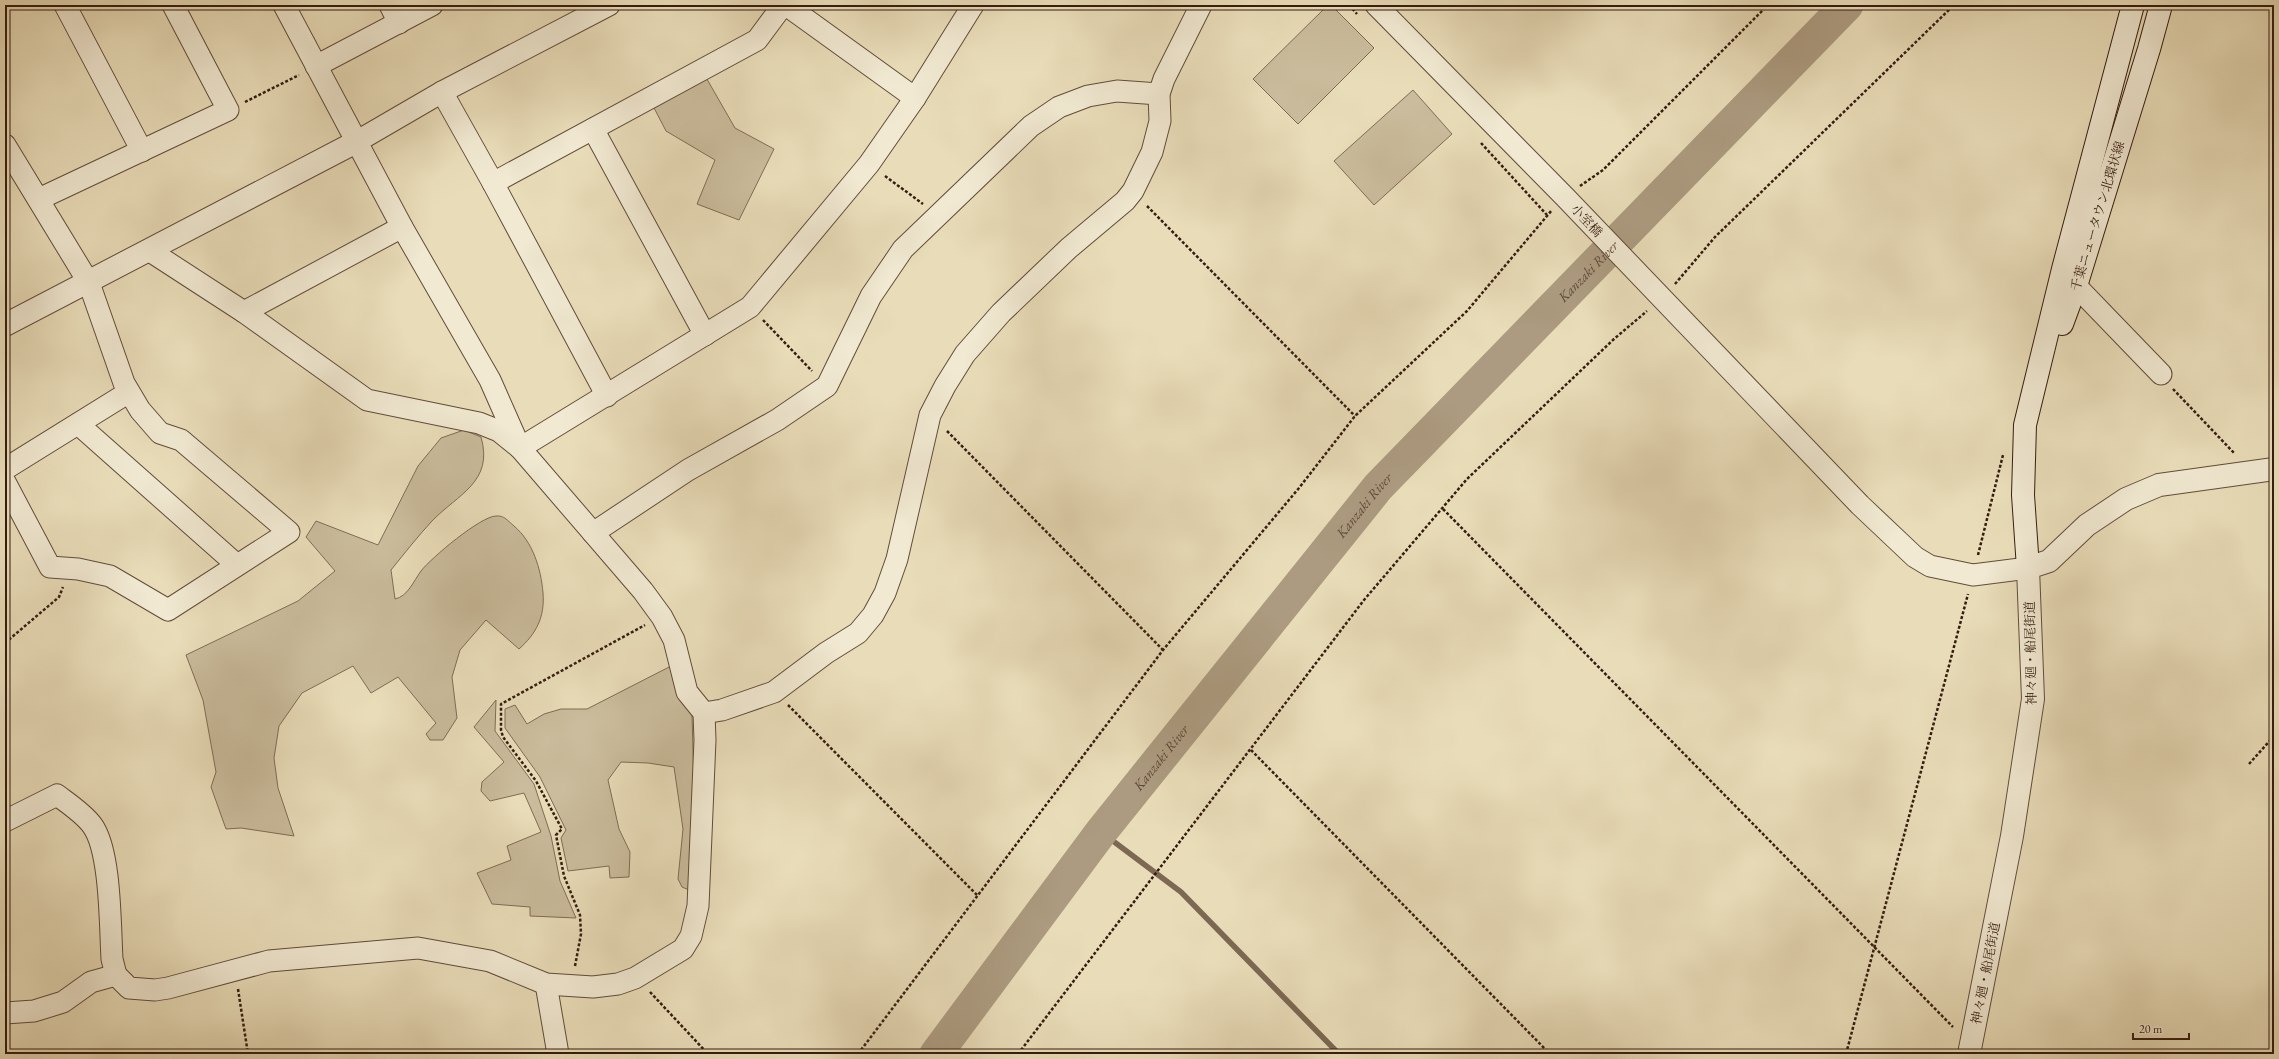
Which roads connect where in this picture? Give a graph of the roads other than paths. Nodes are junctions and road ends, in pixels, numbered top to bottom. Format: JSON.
{"nodes":[{"id":1,"x":65,"y":5,"type":"edge"},
{"id":2,"x":173,"y":5,"type":"edge"},
{"id":3,"x":284,"y":5,"type":"edge"},
{"id":4,"x":432,"y":5,"type":"edge"},
{"id":5,"x":609,"y":5,"type":"edge"},
{"id":6,"x":783,"y":5,"type":"edge"},
{"id":7,"x":786,"y":5,"type":"edge"},
{"id":8,"x":973,"y":5,"type":"edge"},
{"id":9,"x":1201,"y":5,"type":"edge"},
{"id":10,"x":1376,"y":5,"type":"edge"},
{"id":11,"x":2133,"y":5,"type":"edge"},
{"id":12,"x":2161,"y":5,"type":"edge"},
{"id":13,"x":395,"y":14,"type":"edge"},
{"id":14,"x":316,"y":66,"type":"junction"},
{"id":15,"x":442,"y":92,"type":"junction"},
{"id":16,"x":1159,"y":94,"type":"junction"},
{"id":17,"x":915,"y":98,"type":"junction"},
{"id":18,"x":593,"y":129,"type":"junction"},
{"id":19,"x":356,"y":142,"type":"junction"},
{"id":20,"x":5,"y":145,"type":"edge"},
{"id":21,"x":142,"y":151,"type":"junction"},
{"id":22,"x":493,"y":183,"type":"junction"},
{"id":23,"x":39,"y":200,"type":"junction"},
{"id":24,"x":402,"y":227,"type":"junction"},
{"id":25,"x":150,"y":251,"type":"junction"},
{"id":26,"x":89,"y":283,"type":"junction"},
{"id":27,"x":2076,"y":286,"type":"junction"},
{"id":28,"x":244,"y":312,"type":"junction"},
{"id":29,"x":5,"y":325,"type":"edge"},
{"id":30,"x":706,"y":335,"type":"junction"},
{"id":31,"x":2161,"y":374,"type":"road end"},
{"id":32,"x":129,"y":392,"type":"junction"},
{"id":33,"x":606,"y":396,"type":"junction"},
{"id":34,"x":78,"y":424,"type":"junction"},
{"id":35,"x":2025,"y":425,"type":"junction"},
{"id":36,"x":520,"y":448,"type":"junction"},
{"id":37,"x":2274,"y":469,"type":"edge"},
{"id":38,"x":5,"y":470,"type":"edge"},
{"id":39,"x":5,"y":482,"type":"edge"},
{"id":40,"x":593,"y":533,"type":"junction"},
{"id":41,"x":237,"y":566,"type":"junction"},
{"id":42,"x":2028,"y":568,"type":"junction"},
{"id":43,"x":704,"y":713,"type":"junction"},
{"id":44,"x":5,"y":821,"type":"edge"},
{"id":45,"x":116,"y":975,"type":"junction"},
{"id":46,"x":546,"y":984,"type":"junction"},
{"id":47,"x":5,"y":1013,"type":"edge"},
{"id":48,"x":1971,"y":1044,"type":"edge"},
{"id":49,"x":558,"y":1054,"type":"edge"}],
"edges":[{"from":1,"to":21,"type":"street"},
{"from":2,"to":21,"type":"street"},
{"from":3,"to":14,"type":"street"},
{"from":4,"to":13,"type":"street"},
{"from":5,"to":15,"type":"street"},
{"from":6,"to":18,"type":"street"},
{"from":7,"to":17,"type":"street"},
{"from":8,"to":17,"type":"street"},
{"from":9,"to":16,"type":"street"},
{"from":10,"to":42,"type":"street","name":"小室橋"},
{"from":11,"to":35,"type":"street","name":"千葉ニュータウン北環状線"},
{"from":12,"to":27,"type":"street","name":"千葉ニュータウン北環状線"},
{"from":13,"to":14,"type":"street"},
{"from":14,"to":19,"type":"street"},
{"from":15,"to":19,"type":"street"},
{"from":15,"to":22,"type":"street"},
{"from":16,"to":40,"type":"street"},
{"from":16,"to":43,"type":"street"},
{"from":17,"to":30,"type":"street"},
{"from":18,"to":22,"type":"street"},
{"from":18,"to":30,"type":"street"},
{"from":19,"to":24,"type":"street"},
{"from":19,"to":25,"type":"street"},
{"from":20,"to":23,"type":"street"},
{"from":21,"to":23,"type":"street"},
{"from":22,"to":33,"type":"street"},
{"from":23,"to":26,"type":"street"},
{"from":24,"to":28,"type":"street"},
{"from":24,"to":36,"type":"street"},
{"from":25,"to":26,"type":"street"},
{"from":25,"to":28,"type":"street"},
{"from":26,"to":29,"type":"street"},
{"from":26,"to":32,"type":"street"},
{"from":27,"to":31,"type":"street"},
{"from":27,"to":35,"type":"street","name":"千葉ニュータウン北環状線"},
{"from":28,"to":36,"type":"street"},
{"from":30,"to":33,"type":"street"},
{"from":32,"to":34,"type":"street"},
{"from":32,"to":41,"type":"street"},
{"from":33,"to":36,"type":"street"},
{"from":34,"to":38,"type":"street"},
{"from":34,"to":41,"type":"street"},
{"from":35,"to":42,"type":"street","name":"千葉ニュータウン北環状線"},
{"from":36,"to":40,"type":"street"},
{"from":37,"to":42,"type":"street"},
{"from":39,"to":41,"type":"street"},
{"from":40,"to":43,"type":"street"},
{"from":42,"to":48,"type":"street","name":"神々廻・船尾街道"},
{"from":43,"to":46,"type":"street"},
{"from":44,"to":45,"type":"street"},
{"from":45,"to":46,"type":"street"},
{"from":45,"to":47,"type":"street"},
{"from":46,"to":49,"type":"street"}]}
